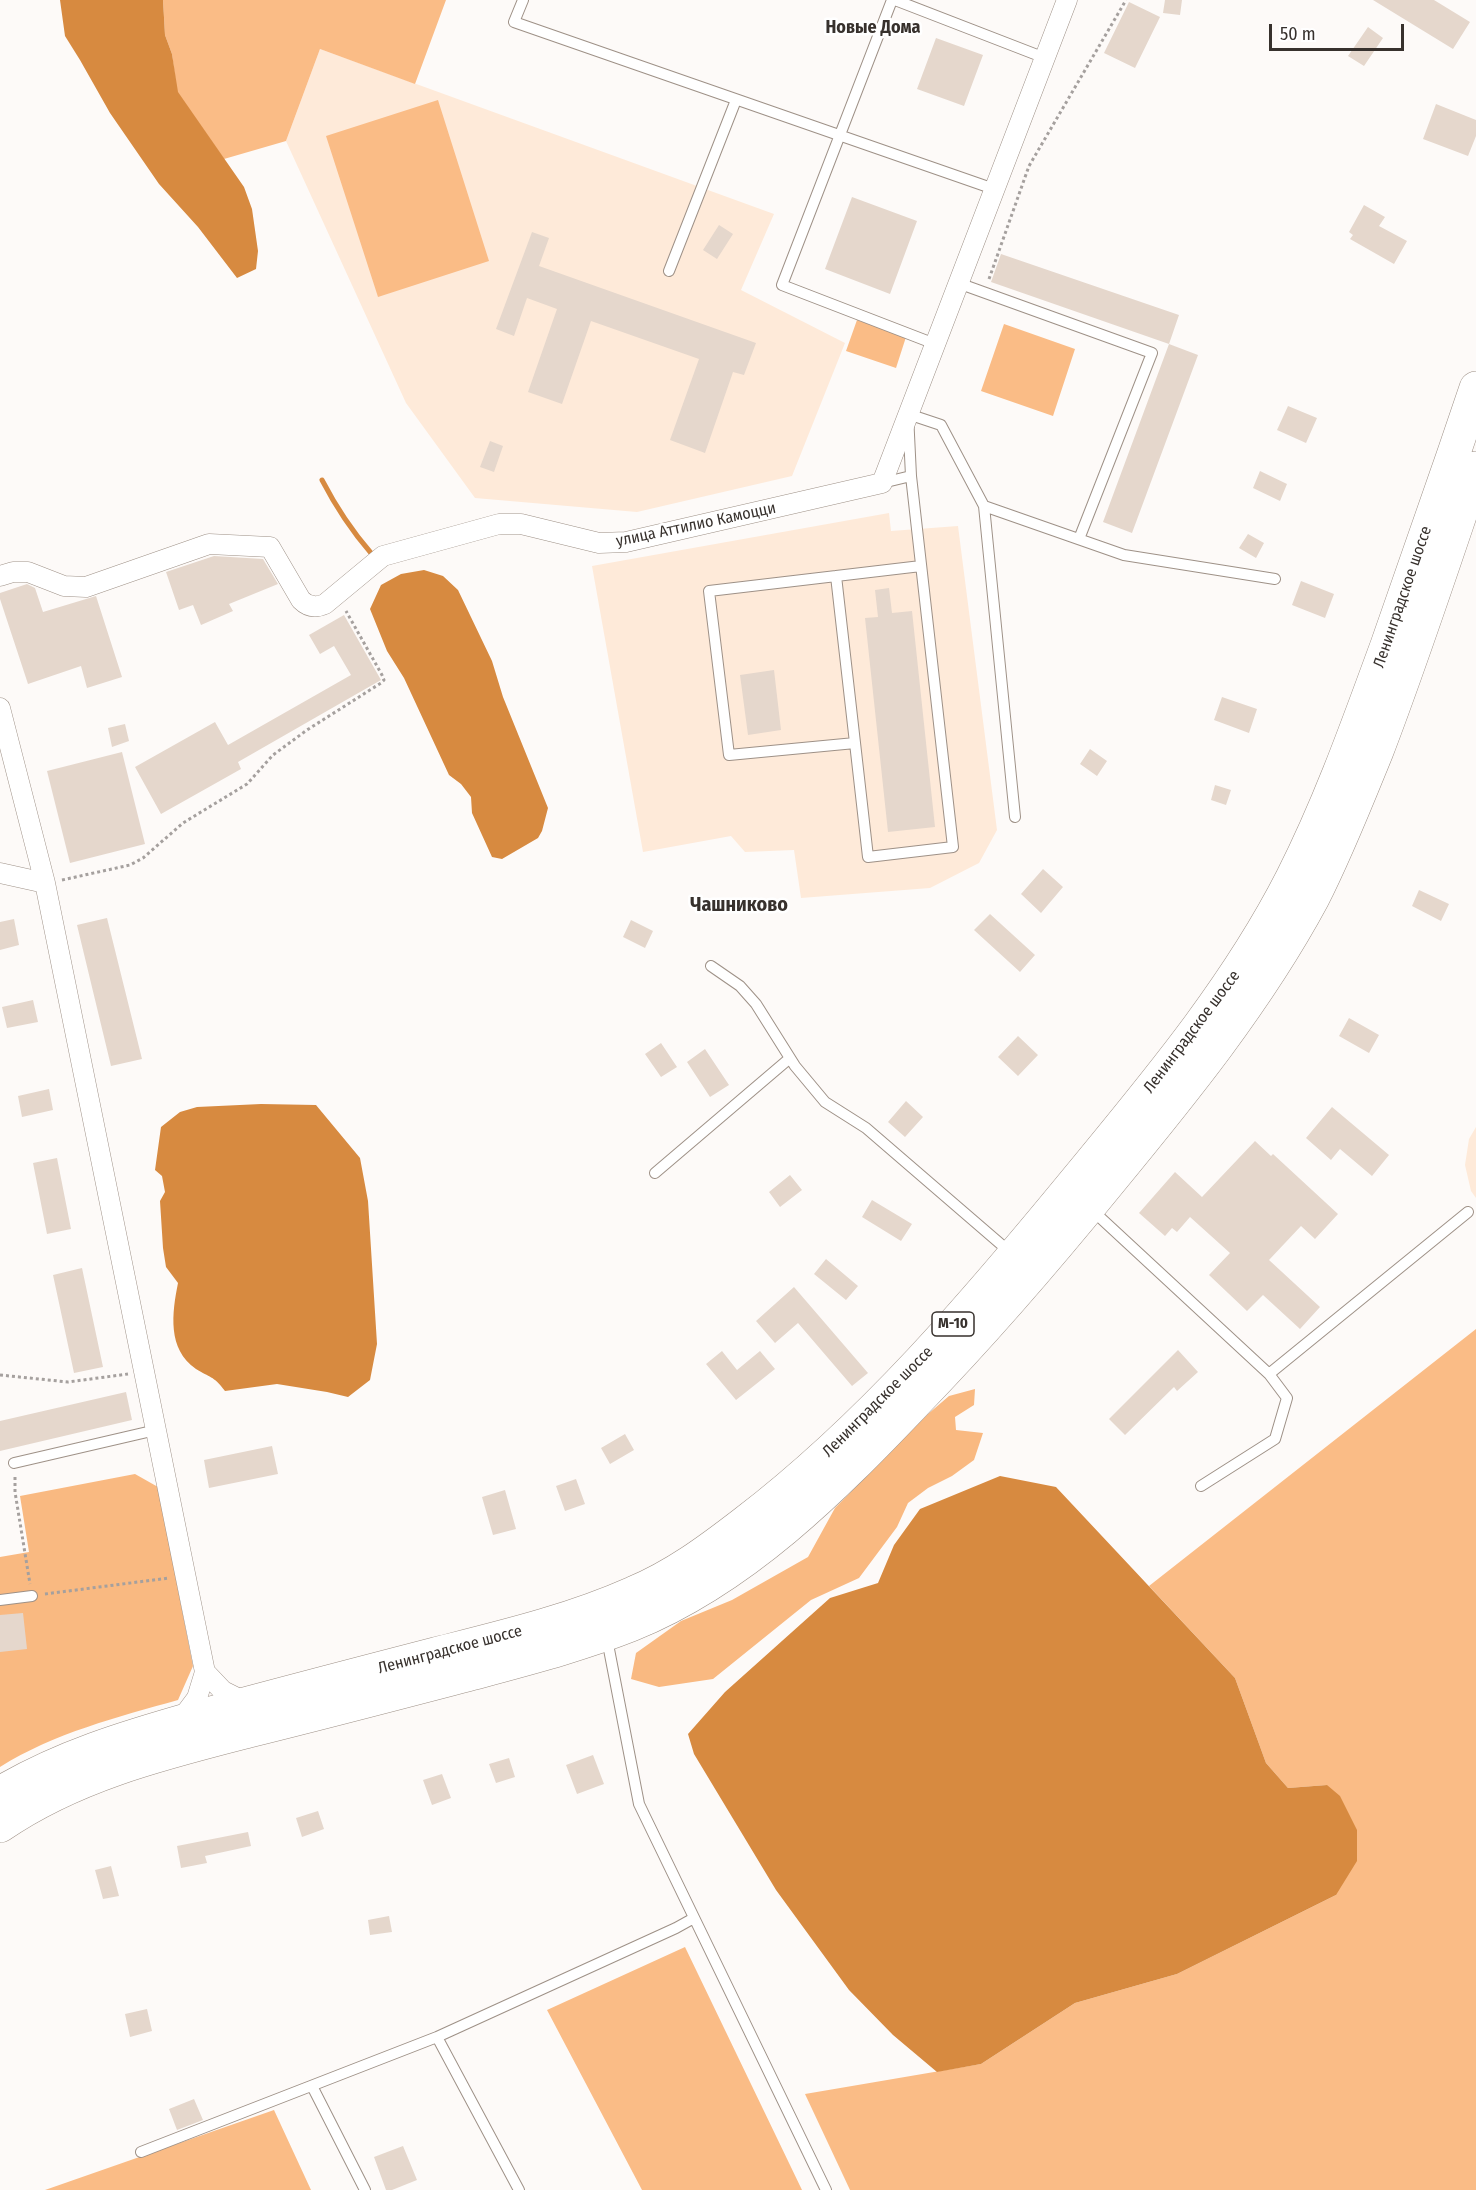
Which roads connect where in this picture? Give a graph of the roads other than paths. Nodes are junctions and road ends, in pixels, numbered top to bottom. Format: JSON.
{"nodes":[{"id":1,"x":523,"y":0,"type":"edge"},
{"id":2,"x":894,"y":0,"type":"edge"},
{"id":3,"x":1067,"y":0,"type":"edge"},
{"id":4,"x":1045,"y":58,"type":"junction"},
{"id":5,"x":736,"y":100,"type":"junction"},
{"id":6,"x":840,"y":136,"type":"junction"},
{"id":7,"x":994,"y":189,"type":"junction"},
{"id":8,"x":669,"y":271,"type":"dead end"},
{"id":9,"x":958,"y":283,"type":"junction"},
{"id":10,"x":935,"y":344,"type":"junction"},
{"id":11,"x":1476,"y":388,"type":"edge"},
{"id":12,"x":908,"y":414,"type":"junction"},
{"id":13,"x":1476,"y":468,"type":"edge"},
{"id":14,"x":911,"y":476,"type":"junction"},
{"id":15,"x":882,"y":483,"type":"junction"},
{"id":16,"x":984,"y":506,"type":"junction"},
{"id":17,"x":1079,"y":540,"type":"junction"},
{"id":18,"x":921,"y":566,"type":"junction"},
{"id":19,"x":0,"y":576,"type":"edge"},
{"id":20,"x":836,"y":576,"type":"junction"},
{"id":21,"x":1275,"y":579,"type":"dead end"},
{"id":22,"x":0,"y":708,"type":"edge"},
{"id":23,"x":855,"y":743,"type":"junction"},
{"id":24,"x":1015,"y":817,"type":"dead end"},
{"id":25,"x":0,"y":873,"type":"edge"},
{"id":26,"x":45,"y":883,"type":"junction"},
{"id":27,"x":711,"y":966,"type":"dead end"},
{"id":28,"x":790,"y":1058,"type":"junction"},
{"id":29,"x":655,"y":1173,"type":"dead end"},
{"id":30,"x":1089,"y":1207,"type":"junction"},
{"id":31,"x":1468,"y":1212,"type":"dead end"},
{"id":32,"x":1014,"y":1255,"type":"junction"},
{"id":33,"x":1269,"y":1374,"type":"junction"},
{"id":34,"x":156,"y":1430,"type":"junction"},
{"id":35,"x":14,"y":1463,"type":"road end"},
{"id":36,"x":1201,"y":1486,"type":"dead end"},
{"id":37,"x":32,"y":1596,"type":"road end"},
{"id":38,"x":0,"y":1600,"type":"edge"},
{"id":39,"x":606,"y":1634,"type":"junction"},
{"id":40,"x":205,"y":1672,"type":"junction"},
{"id":41,"x":247,"y":1703,"type":"junction"},
{"id":42,"x":180,"y":1722,"type":"junction"},
{"id":43,"x":0,"y":1792,"type":"edge"},
{"id":44,"x":0,"y":1826,"type":"edge"},
{"id":45,"x":693,"y":1918,"type":"junction"},
{"id":46,"x":437,"y":2037,"type":"junction"},
{"id":47,"x":312,"y":2086,"type":"junction"},
{"id":48,"x":141,"y":2152,"type":"dead end"},
{"id":49,"x":365,"y":2190,"type":"edge"},
{"id":50,"x":519,"y":2190,"type":"edge"},
{"id":51,"x":826,"y":2190,"type":"edge"}],
"edges":[{"from":1,"to":5,"type":"lane"},
{"from":2,"to":4,"type":"lane"},
{"from":2,"to":6,"type":"lane"},
{"from":3,"to":4,"type":"street"},
{"from":4,"to":7,"type":"street"},
{"from":5,"to":6,"type":"lane"},
{"from":5,"to":8,"type":"lane"},
{"from":6,"to":7,"type":"lane"},
{"from":6,"to":10,"type":"lane"},
{"from":7,"to":9,"type":"street"},
{"from":9,"to":10,"type":"street"},
{"from":9,"to":17,"type":"lane"},
{"from":10,"to":12,"type":"street"},
{"from":11,"to":32,"type":"highway","name":"Ленинградское шоссе","number":"М-10"},
{"from":12,"to":14,"type":"lane"},
{"from":12,"to":15,"type":"street"},
{"from":12,"to":16,"type":"lane"},
{"from":13,"to":30,"type":"highway","name":"Ленинградское шоссе","number":"М-10"},
{"from":14,"to":15,"type":"lane"},
{"from":14,"to":18,"type":"lane"},
{"from":15,"to":19,"type":"street","name":"улица Аттилио Камоцци"},
{"from":16,"to":17,"type":"lane"},
{"from":16,"to":24,"type":"lane"},
{"from":17,"to":21,"type":"lane"},
{"from":18,"to":20,"type":"lane"},
{"from":18,"to":23,"type":"lane"},
{"from":20,"to":23,"type":"lane"},
{"from":20,"to":23,"type":"lane"},
{"from":22,"to":26,"type":"street"},
{"from":25,"to":26,"type":"street"},
{"from":26,"to":34,"type":"street"},
{"from":27,"to":28,"type":"lane"},
{"from":28,"to":29,"type":"lane"},
{"from":28,"to":32,"type":"lane"},
{"from":30,"to":33,"type":"lane"},
{"from":30,"to":39,"type":"highway","name":"Ленинградское шоссе","number":"М-10"},
{"from":31,"to":33,"type":"lane"},
{"from":32,"to":41,"type":"highway","name":"Ленинградское шоссе","number":"М-10"},
{"from":33,"to":36,"type":"lane"},
{"from":34,"to":35,"type":"lane"},
{"from":34,"to":40,"type":"street"},
{"from":37,"to":38,"type":"lane"},
{"from":39,"to":44,"type":"highway","name":"Ленинградское шоссе","number":"М-10"},
{"from":39,"to":45,"type":"lane"},
{"from":40,"to":41,"type":"street"},
{"from":40,"to":42,"type":"street"},
{"from":41,"to":42,"type":"highway","name":"Ленинградское шоссе","number":"М-10"},
{"from":42,"to":43,"type":"highway","name":"Ленинградское шоссе","number":"М-10"},
{"from":45,"to":46,"type":"lane"},
{"from":45,"to":51,"type":"lane"},
{"from":46,"to":47,"type":"lane"},
{"from":46,"to":50,"type":"lane"},
{"from":47,"to":48,"type":"lane"},
{"from":47,"to":49,"type":"lane"}]}
